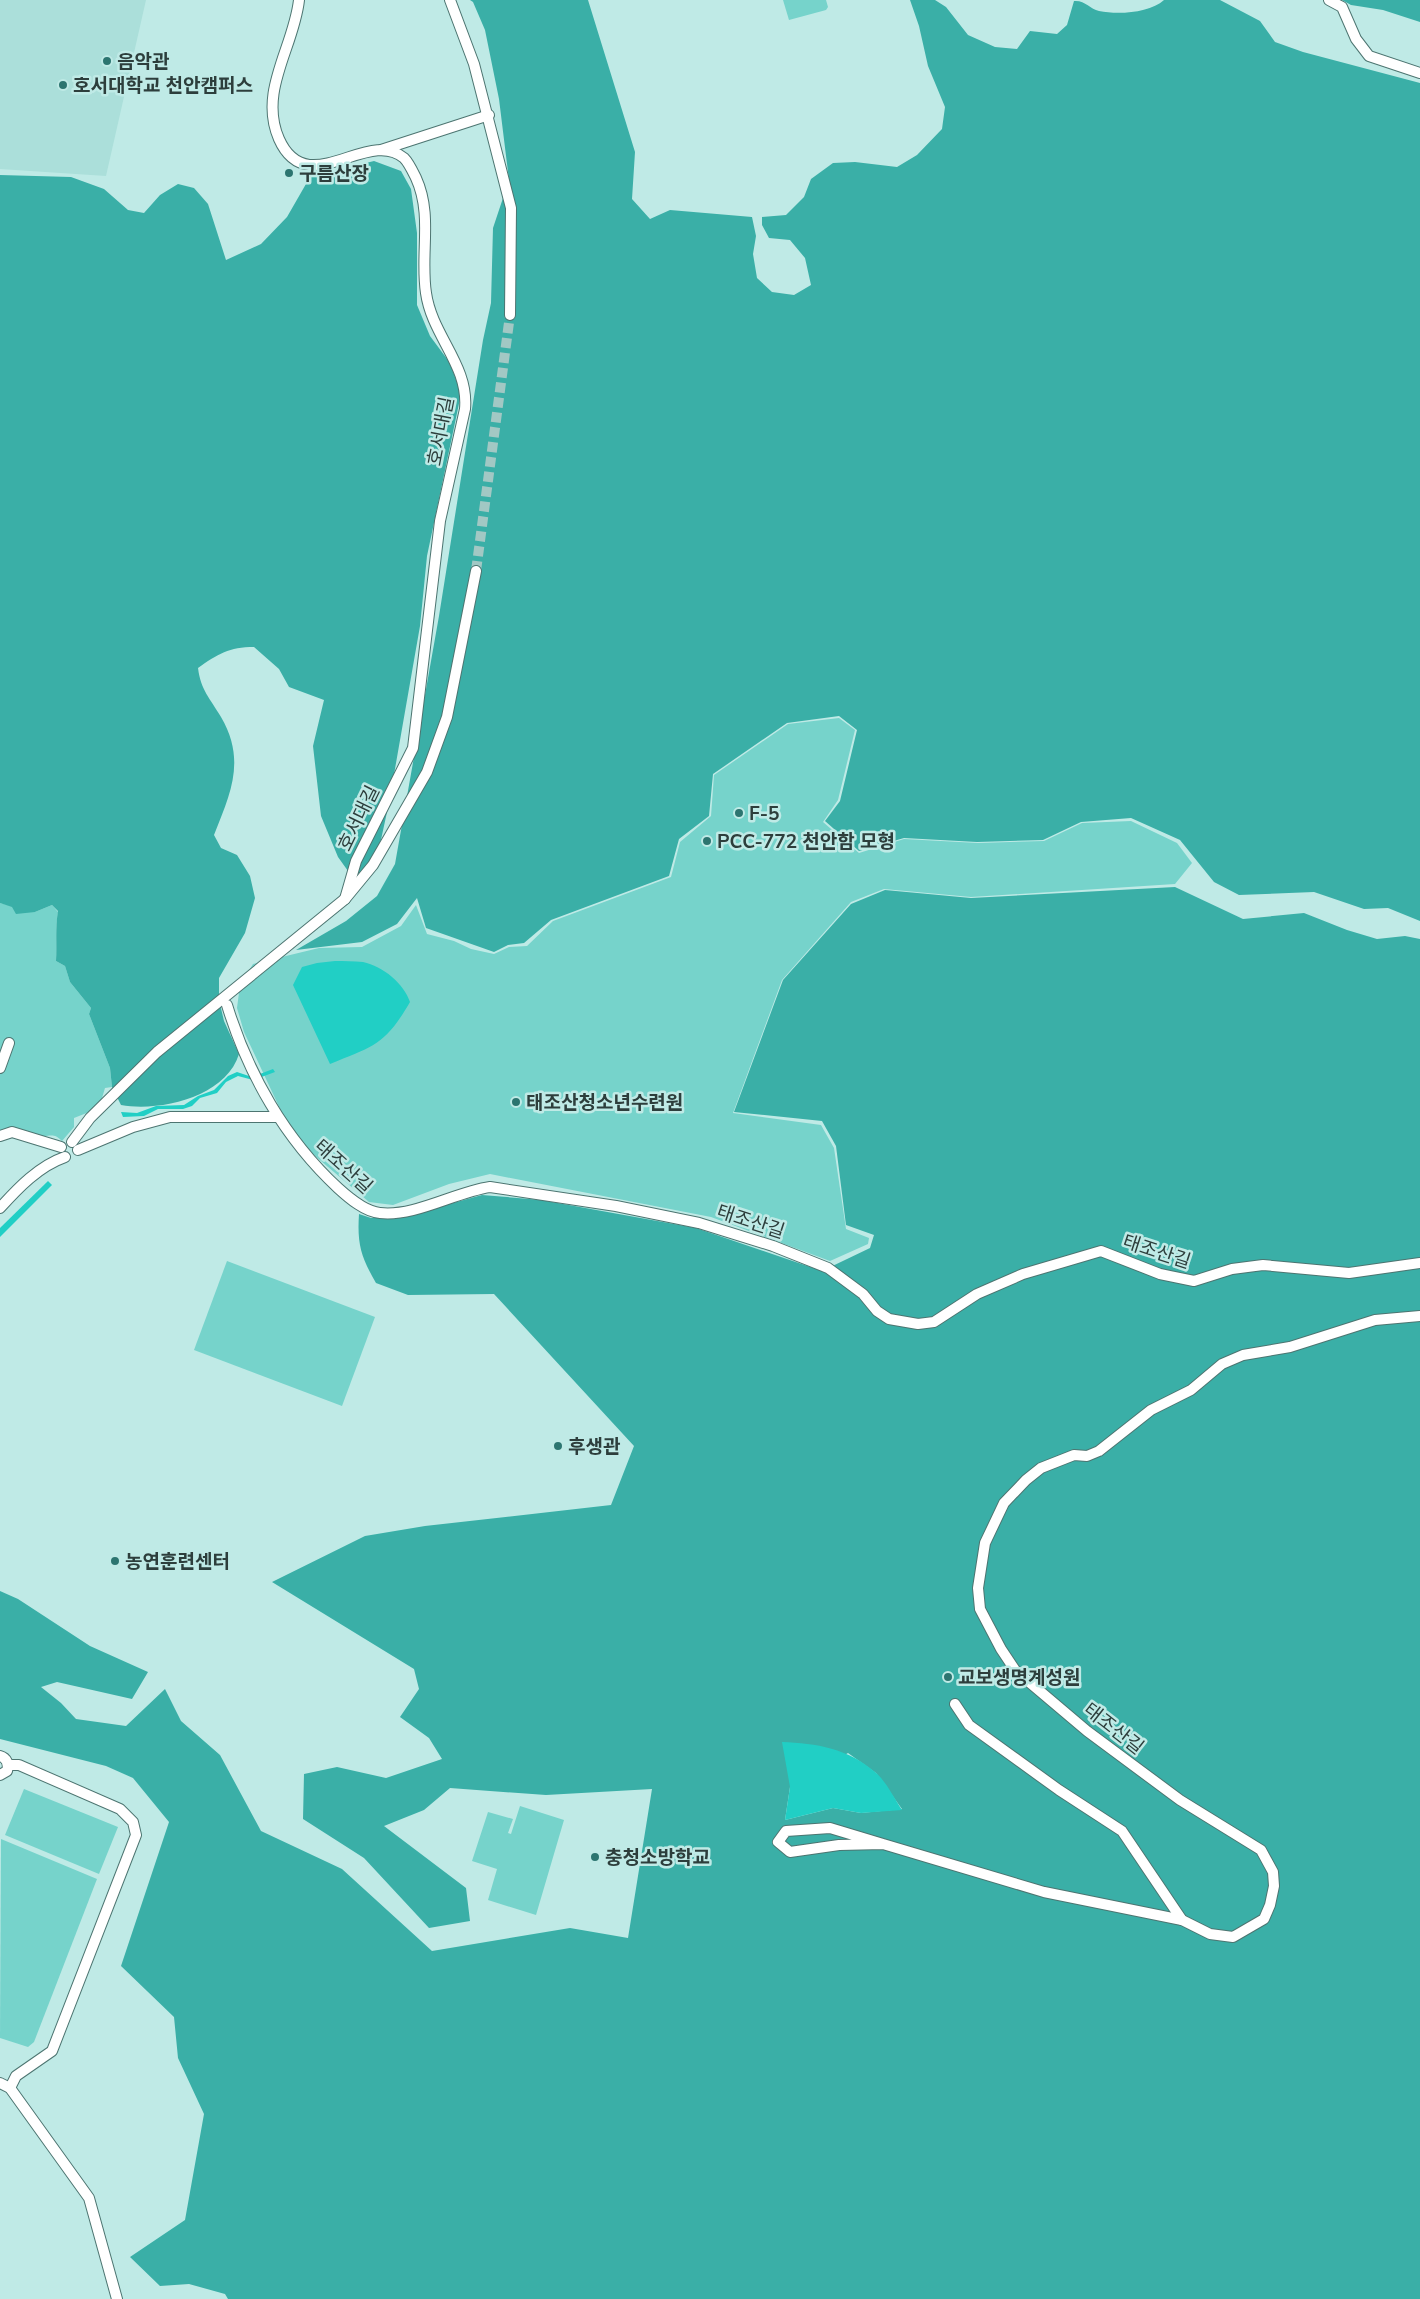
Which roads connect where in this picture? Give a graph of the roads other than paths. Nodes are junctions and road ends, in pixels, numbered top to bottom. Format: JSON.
{"nodes":[{"id":1,"x":299,"y":0,"type":"edge"},
{"id":2,"x":450,"y":0,"type":"edge"},
{"id":3,"x":1329,"y":0,"type":"edge"},
{"id":4,"x":1420,"y":73,"type":"edge"},
{"id":5,"x":489,"y":115,"type":"junction"},
{"id":6,"x":380,"y":151,"type":"junction"},
{"id":7,"x":510,"y":315,"type":"tunnel mouth"},
{"id":8,"x":476,"y":571,"type":"tunnel mouth"},
{"id":9,"x":345,"y":899,"type":"junction"},
{"id":10,"x":227,"y":1005,"type":"dead end"},
{"id":11,"x":10,"y":1043,"type":"dead end"},
{"id":12,"x":0,"y":1068,"type":"edge"},
{"id":13,"x":277,"y":1117,"type":"junction"},
{"id":14,"x":0,"y":1136,"type":"edge"},
{"id":15,"x":75,"y":1146,"type":"junction"},
{"id":16,"x":61,"y":1147,"type":"junction"},
{"id":17,"x":65,"y":1157,"type":"junction"},
{"id":18,"x":0,"y":1208,"type":"edge"},
{"id":19,"x":1420,"y":1262,"type":"edge"},
{"id":20,"x":1420,"y":1316,"type":"edge"},
{"id":21,"x":955,"y":1704,"type":"dead end"},
{"id":22,"x":0,"y":1756,"type":"edge"},
{"id":23,"x":8,"y":1765,"type":"junction"},
{"id":24,"x":0,"y":1775,"type":"edge"},
{"id":25,"x":883,"y":1844,"type":"junction"},
{"id":26,"x":1182,"y":1920,"type":"junction"},
{"id":27,"x":0,"y":2084,"type":"edge"},
{"id":28,"x":10,"y":2088,"type":"junction"},
{"id":29,"x":117,"y":2299,"type":"edge"}],
"edges":[{"from":1,"to":6,"type":"street"},
{"from":2,"to":5,"type":"street"},
{"from":3,"to":4,"type":"street"},
{"from":5,"to":6,"type":"street"},
{"from":5,"to":7,"type":"street"},
{"from":6,"to":9,"type":"street","name":"호서대길"},
{"from":8,"to":9,"type":"street"},
{"from":9,"to":15,"type":"street"},
{"from":10,"to":13,"type":"street"},
{"from":11,"to":12,"type":"street"},
{"from":13,"to":15,"type":"street"},
{"from":13,"to":19,"type":"street","name":"태조산길"},
{"from":14,"to":16,"type":"street"},
{"from":15,"to":16,"type":"street"},
{"from":15,"to":17,"type":"street"},
{"from":16,"to":17,"type":"street"},
{"from":17,"to":18,"type":"street"},
{"from":20,"to":26,"type":"street","name":"태조산길"},
{"from":21,"to":26,"type":"street","name":"태조산길"},
{"from":22,"to":23,"type":"street"},
{"from":23,"to":24,"type":"street"},
{"from":23,"to":28,"type":"street"},
{"from":25,"to":25,"type":"street"},
{"from":25,"to":26,"type":"street"},
{"from":27,"to":28,"type":"street"},
{"from":28,"to":29,"type":"street"}]}
